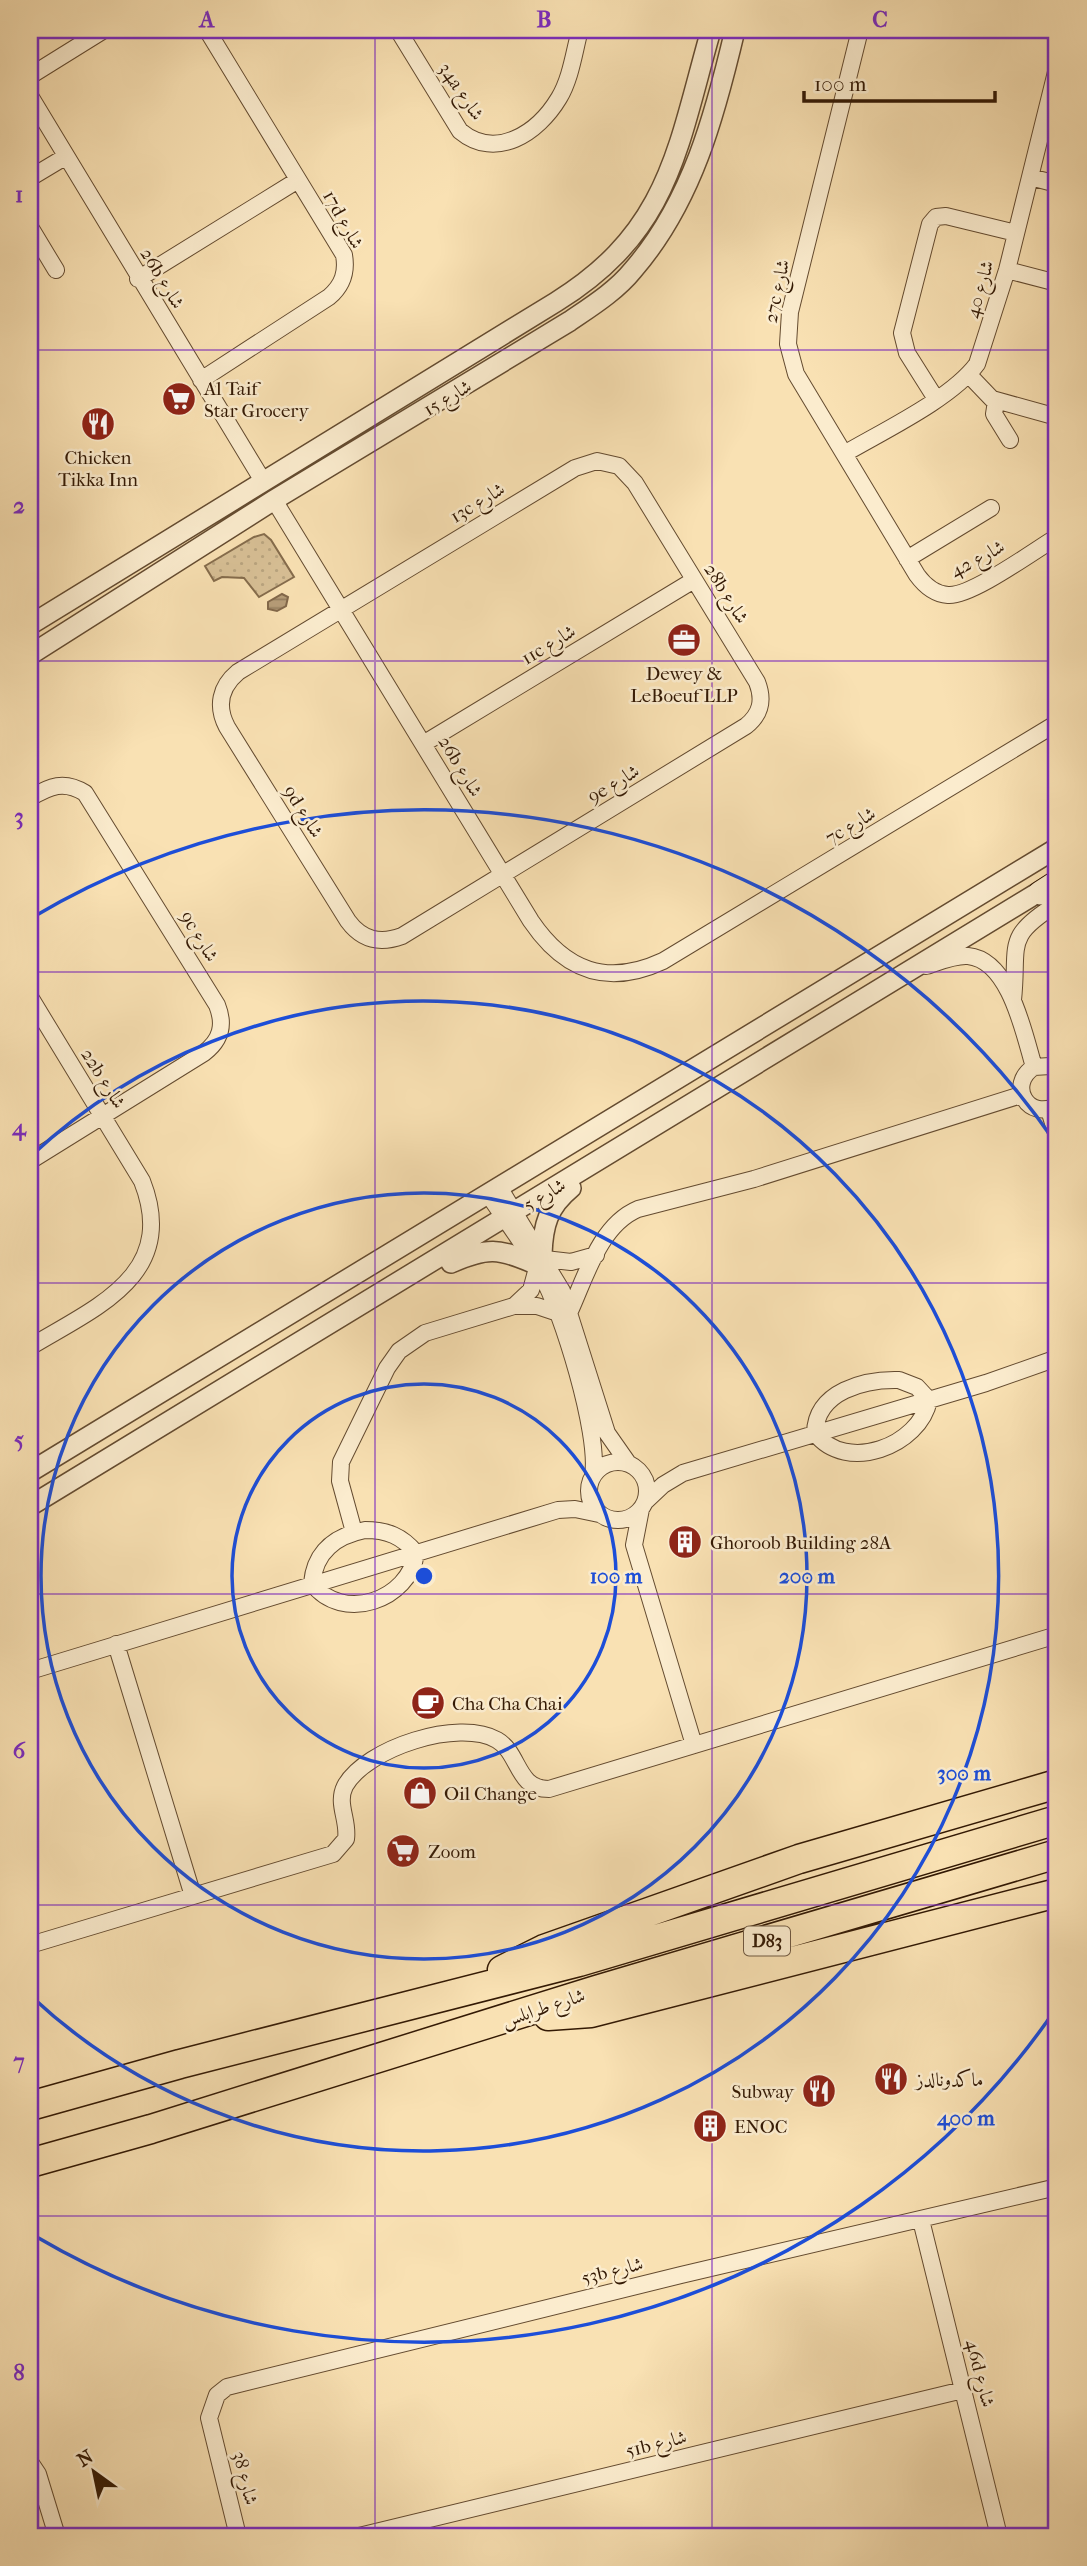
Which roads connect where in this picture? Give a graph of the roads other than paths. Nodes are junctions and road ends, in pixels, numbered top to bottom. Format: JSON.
{"nodes":[{"id":1,"x":104,"y":30,"type":"edge"},
{"id":2,"x":207,"y":30,"type":"edge"},
{"id":3,"x":398,"y":30,"type":"edge"},
{"id":4,"x":580,"y":30,"type":"edge"},
{"id":5,"x":711,"y":30,"type":"edge"},
{"id":6,"x":719,"y":30,"type":"edge"},
{"id":7,"x":735,"y":30,"type":"edge"},
{"id":8,"x":860,"y":30,"type":"edge"},
{"id":9,"x":727,"y":63,"type":"junction"},
{"id":10,"x":1057,"y":68,"type":"edge"},
{"id":11,"x":30,"y":76,"type":"edge"},
{"id":12,"x":30,"y":96,"type":"edge"},
{"id":13,"x":65,"y":157,"type":"junction"},
{"id":14,"x":1030,"y":177,"type":"junction"},
{"id":15,"x":30,"y":178,"type":"edge"},
{"id":16,"x":298,"y":180,"type":"junction"},
{"id":17,"x":1057,"y":184,"type":"edge"},
{"id":18,"x":30,"y":227,"type":"edge"},
{"id":19,"x":1016,"y":233,"type":"junction"},
{"id":20,"x":56,"y":270,"type":"dead end"},
{"id":21,"x":1007,"y":270,"type":"junction"},
{"id":22,"x":138,"y":279,"type":"junction"},
{"id":23,"x":1057,"y":283,"type":"edge"},
{"id":24,"x":468,"y":355,"type":"junction"},
{"id":25,"x":969,"y":375,"type":"junction"},
{"id":26,"x":201,"y":380,"type":"junction"},
{"id":27,"x":936,"y":399,"type":"junction"},
{"id":28,"x":996,"y":401,"type":"junction"},
{"id":29,"x":423,"y":411,"type":"junction"},
{"id":30,"x":1057,"y":417,"type":"edge"},
{"id":31,"x":1010,"y":440,"type":"dead end"},
{"id":32,"x":844,"y":454,"type":"junction"},
{"id":33,"x":262,"y":481,"type":"junction"},
{"id":34,"x":635,"y":483,"type":"joint"},
{"id":35,"x":274,"y":500,"type":"junction"},
{"id":36,"x":991,"y":508,"type":"dead end"},
{"id":37,"x":1057,"y":537,"type":"edge"},
{"id":38,"x":907,"y":559,"type":"junction"},
{"id":39,"x":917,"y":575,"type":"joint"},
{"id":40,"x":105,"y":580,"type":"junction"},
{"id":41,"x":694,"y":580,"type":"junction"},
{"id":42,"x":342,"y":609,"type":"junction"},
{"id":43,"x":30,"y":625,"type":"edge"},
{"id":44,"x":33,"y":653,"type":"edge"},
{"id":45,"x":1057,"y":723,"type":"edge"},
{"id":46,"x":746,"y":726,"type":"joint"},
{"id":47,"x":423,"y":744,"type":"junction"},
{"id":48,"x":30,"y":798,"type":"edge"},
{"id":49,"x":1057,"y":848,"type":"edge"},
{"id":50,"x":502,"y":874,"type":"junction"},
{"id":51,"x":1053,"y":890,"type":"edge"},
{"id":52,"x":663,"y":961,"type":"joint"},
{"id":53,"x":911,"y":971,"type":"junction"},
{"id":54,"x":30,"y":997,"type":"edge"},
{"id":55,"x":1013,"y":1000,"type":"junction"},
{"id":56,"x":1034,"y":1067,"type":"junction"},
{"id":57,"x":1057,"y":1070,"type":"edge"},
{"id":58,"x":1021,"y":1095,"type":"junction"},
{"id":59,"x":1053,"y":1107,"type":"edge"},
{"id":60,"x":103,"y":1116,"type":"junction"},
{"id":61,"x":1057,"y":1136,"type":"edge"},
{"id":62,"x":609,"y":1156,"type":"junction"},
{"id":63,"x":30,"y":1161,"type":"edge"},
{"id":64,"x":494,"y":1191,"type":"junction"},
{"id":65,"x":509,"y":1215,"type":"junction"},
{"id":66,"x":596,"y":1255,"type":"junction"},
{"id":67,"x":540,"y":1261,"type":"junction"},
{"id":68,"x":424,"y":1268,"type":"junction"},
{"id":69,"x":514,"y":1307,"type":"junction"},
{"id":70,"x":564,"y":1312,"type":"junction"},
{"id":71,"x":30,"y":1347,"type":"edge"},
{"id":72,"x":1056,"y":1359,"type":"edge"},
{"id":73,"x":929,"y":1400,"type":"junction"},
{"id":74,"x":815,"y":1433,"type":"junction"},
{"id":75,"x":632,"y":1465,"type":"junction"},
{"id":76,"x":30,"y":1472,"type":"edge"},
{"id":77,"x":683,"y":1473,"type":"junction"},
{"id":78,"x":591,"y":1480,"type":"junction"},
{"id":79,"x":643,"y":1505,"type":"junction"},
{"id":80,"x":30,"y":1506,"type":"edge"},
{"id":81,"x":558,"y":1510,"type":"junction"},
{"id":82,"x":603,"y":1516,"type":"junction"},
{"id":83,"x":354,"y":1532,"type":"junction"},
{"id":84,"x":634,"y":1545,"type":"junction"},
{"id":85,"x":416,"y":1553,"type":"junction"},
{"id":86,"x":313,"y":1583,"type":"junction"},
{"id":87,"x":1057,"y":1635,"type":"edge"},
{"id":88,"x":116,"y":1644,"type":"junction"},
{"id":89,"x":30,"y":1671,"type":"edge"},
{"id":90,"x":694,"y":1745,"type":"junction"},
{"id":91,"x":1057,"y":1784,"type":"edge"},
{"id":92,"x":1057,"y":1820,"type":"edge"},
{"id":93,"x":1057,"y":1854,"type":"edge"},
{"id":94,"x":1057,"y":1893,"type":"edge"},
{"id":95,"x":193,"y":1896,"type":"junction"},
{"id":96,"x":30,"y":1945,"type":"edge"},
{"id":97,"x":472,"y":1988,"type":"junction"},
{"id":98,"x":521,"y":2014,"type":"junction"},
{"id":99,"x":30,"y":2106,"type":"edge"},
{"id":100,"x":30,"y":2163,"type":"edge"},
{"id":101,"x":1057,"y":2187,"type":"edge"},
{"id":102,"x":921,"y":2220,"type":"junction"},
{"id":103,"x":963,"y":2390,"type":"junction"},
{"id":104,"x":212,"y":2430,"type":"joint"},
{"id":105,"x":30,"y":2462,"type":"edge"},
{"id":106,"x":57,"y":2536,"type":"edge"},
{"id":107,"x":238,"y":2536,"type":"edge"},
{"id":108,"x":359,"y":2536,"type":"edge"},
{"id":109,"x":999,"y":2536,"type":"edge"}],
"edges":[{"from":1,"to":11,"type":"street"},
{"from":2,"to":16,"type":"street","name":"17d شارع"},
{"from":3,"to":4,"type":"street","name":"34a شارع"},
{"from":5,"to":24,"type":"street","name":"شارع 15"},
{"from":6,"to":9,"type":"street"},
{"from":7,"to":9,"type":"street","name":"شارع 15"},
{"from":8,"to":32,"type":"street","name":"27c شارع"},
{"from":9,"to":29,"type":"street","name":"شارع 15"},
{"from":10,"to":14,"type":"street","name":"شارع 40"},
{"from":12,"to":13,"type":"street","name":"26b شارع"},
{"from":13,"to":15,"type":"street"},
{"from":13,"to":22,"type":"street","name":"26b شارع"},
{"from":14,"to":17,"type":"street"},
{"from":14,"to":19,"type":"street","name":"شارع 40"},
{"from":16,"to":22,"type":"street"},
{"from":16,"to":26,"type":"street","name":"17d شارع"},
{"from":18,"to":20,"type":"street"},
{"from":19,"to":21,"type":"street","name":"شارع 40"},
{"from":19,"to":27,"type":"street"},
{"from":21,"to":23,"type":"street"},
{"from":21,"to":25,"type":"street","name":"شارع 40"},
{"from":22,"to":26,"type":"street","name":"26b شارع"},
{"from":24,"to":29,"type":"street"},
{"from":24,"to":33,"type":"street","name":"شارع 15"},
{"from":25,"to":27,"type":"street","name":"شارع 40"},
{"from":25,"to":28,"type":"street"},
{"from":26,"to":33,"type":"street","name":"26b شارع"},
{"from":27,"to":32,"type":"street","name":"شارع 40"},
{"from":28,"to":30,"type":"street"},
{"from":28,"to":31,"type":"street"},
{"from":29,"to":35,"type":"street","name":"شارع 15"},
{"from":32,"to":38,"type":"street","name":"27c شارع"},
{"from":33,"to":40,"type":"street","name":"شارع 15"},
{"from":34,"to":41,"type":"street","name":"28b شارع"},
{"from":34,"to":42,"type":"street","name":"13c شارع"},
{"from":35,"to":42,"type":"street","name":"26b شارع"},
{"from":35,"to":44,"type":"street","name":"شارع 15"},
{"from":36,"to":38,"type":"street"},
{"from":37,"to":39,"type":"street","name":"شارع 42"},
{"from":38,"to":39,"type":"street","name":"27c شارع"},
{"from":40,"to":43,"type":"street","name":"شارع 15"},
{"from":40,"to":44,"type":"street"},
{"from":41,"to":46,"type":"street","name":"28b شارع"},
{"from":41,"to":47,"type":"street","name":"11c شارع"},
{"from":42,"to":47,"type":"street","name":"26b شارع"},
{"from":42,"to":50,"type":"street","name":"9d شارع"},
{"from":45,"to":52,"type":"street","name":"7c شارع"},
{"from":46,"to":50,"type":"street","name":"9e شارع"},
{"from":47,"to":50,"type":"street","name":"26b شارع"},
{"from":48,"to":60,"type":"street","name":"9c شارع"},
{"from":49,"to":64,"type":"street","name":"شارع 5"},
{"from":50,"to":52,"type":"street","name":"26b شارع"},
{"from":51,"to":53,"type":"street","name":"شارع 5"},
{"from":51,"to":55,"type":"street"},
{"from":53,"to":55,"type":"street"},
{"from":53,"to":62,"type":"street","name":"شارع 5"},
{"from":54,"to":60,"type":"street","name":"22b شارع"},
{"from":55,"to":56,"type":"street"},
{"from":56,"to":57,"type":"street"},
{"from":56,"to":58,"type":"street"},
{"from":58,"to":59,"type":"street"},
{"from":58,"to":66,"type":"street"},
{"from":59,"to":61,"type":"street"},
{"from":60,"to":63,"type":"street","name":"9c شارع"},
{"from":60,"to":71,"type":"street","name":"22b شارع"},
{"from":62,"to":65,"type":"street","name":"شارع 5"},
{"from":62,"to":67,"type":"street"},
{"from":64,"to":65,"type":"street"},
{"from":64,"to":76,"type":"street","name":"شارع 5"},
{"from":65,"to":67,"type":"street"},
{"from":65,"to":68,"type":"street","name":"شارع 5"},
{"from":66,"to":67,"type":"street"},
{"from":66,"to":70,"type":"street"},
{"from":67,"to":68,"type":"street"},
{"from":67,"to":69,"type":"street"},
{"from":67,"to":70,"type":"street"},
{"from":68,"to":80,"type":"street","name":"شارع 5"},
{"from":69,"to":70,"type":"street"},
{"from":69,"to":83,"type":"street"},
{"from":70,"to":75,"type":"street"},
{"from":70,"to":78,"type":"street"},
{"from":72,"to":73,"type":"street"},
{"from":73,"to":74,"type":"street"},
{"from":73,"to":74,"type":"street"},
{"from":73,"to":74,"type":"street"},
{"from":74,"to":77,"type":"street"},
{"from":75,"to":77,"type":"street"},
{"from":75,"to":78,"type":"street"},
{"from":75,"to":79,"type":"street"},
{"from":77,"to":79,"type":"street"},
{"from":78,"to":81,"type":"street"},
{"from":78,"to":82,"type":"street"},
{"from":79,"to":82,"type":"street"},
{"from":79,"to":84,"type":"street"},
{"from":81,"to":82,"type":"street"},
{"from":81,"to":85,"type":"street"},
{"from":82,"to":84,"type":"street"},
{"from":83,"to":85,"type":"street"},
{"from":83,"to":86,"type":"street"},
{"from":84,"to":90,"type":"street"},
{"from":85,"to":86,"type":"street"},
{"from":85,"to":86,"type":"street"},
{"from":86,"to":88,"type":"street"},
{"from":87,"to":90,"type":"street"},
{"from":88,"to":89,"type":"street"},
{"from":88,"to":95,"type":"street"},
{"from":90,"to":95,"type":"street"},
{"from":91,"to":97,"type":"highway"},
{"from":92,"to":97,"type":"highway","name":"شارع طرابلس","number":"D83"},
{"from":93,"to":98,"type":"highway","name":"شارع طرابلس","number":"D83"},
{"from":94,"to":98,"type":"highway"},
{"from":95,"to":96,"type":"street"},
{"from":97,"to":99,"type":"highway","name":"شارع طرابلس","number":"D83"},
{"from":98,"to":100,"type":"highway","name":"شارع طرابلس","number":"D83"},
{"from":101,"to":102,"type":"street","name":"53b شارع"},
{"from":102,"to":103,"type":"street","name":"46d شارع"},
{"from":102,"to":104,"type":"street","name":"53b شارع"},
{"from":103,"to":108,"type":"street","name":"51b شارع"},
{"from":103,"to":109,"type":"street","name":"46d شارع"},
{"from":104,"to":107,"type":"street","name":"شارع 38"},
{"from":105,"to":106,"type":"street"}]}
